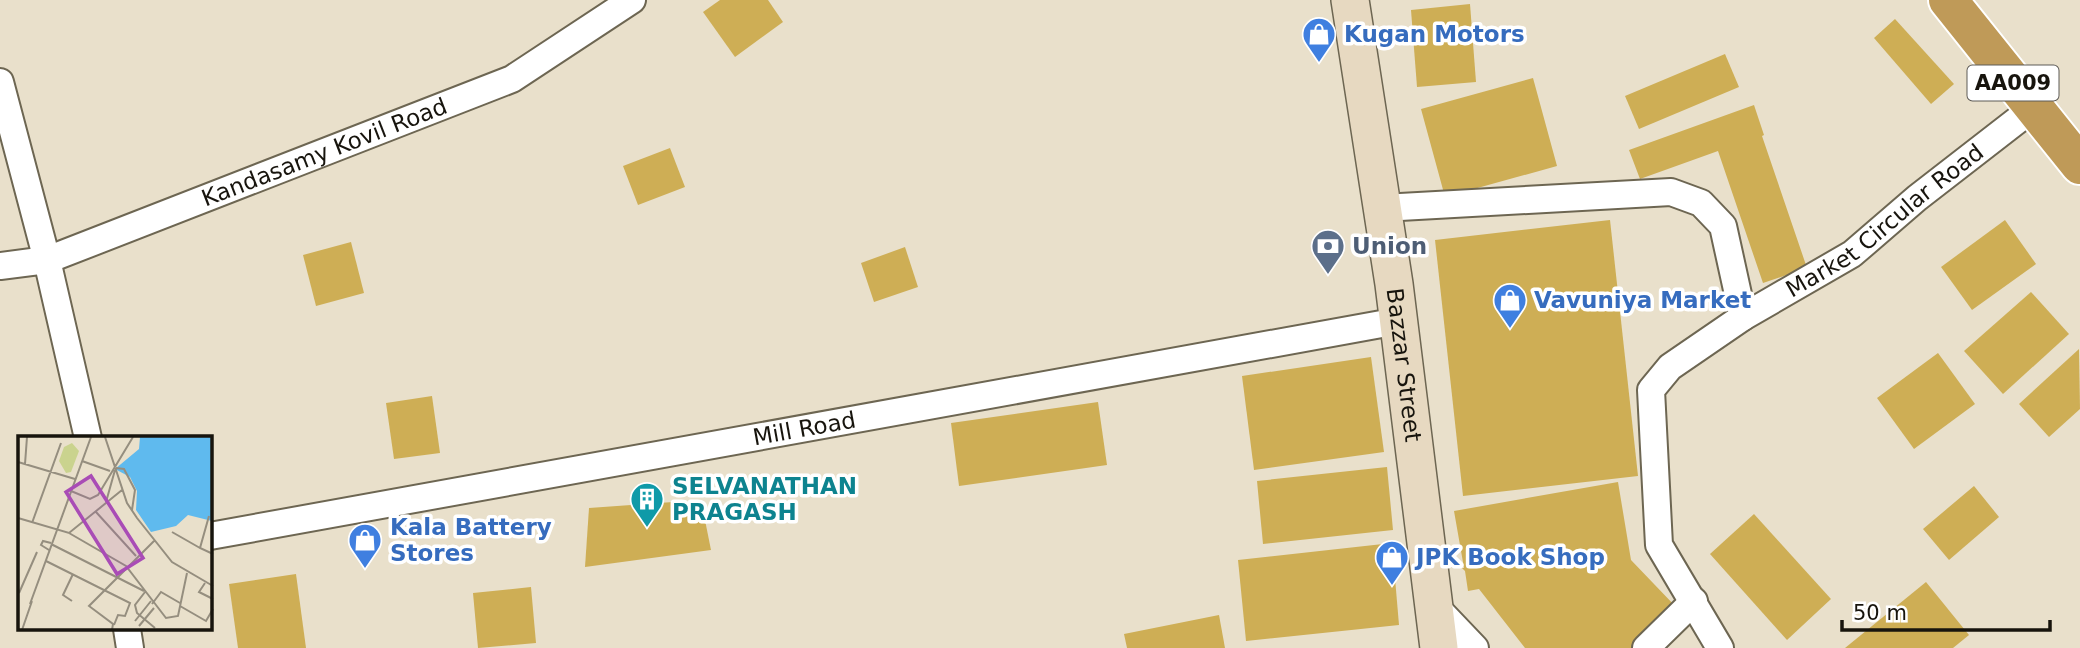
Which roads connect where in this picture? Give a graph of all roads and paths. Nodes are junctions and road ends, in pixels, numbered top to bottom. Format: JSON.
{"nodes":[{"id":1,"x":632,"y":0,"type":"edge"},
{"id":2,"x":1350,"y":0,"type":"edge"},
{"id":3,"x":1948,"y":0,"type":"edge"},
{"id":4,"x":0,"y":82,"type":"edge"},
{"id":5,"x":2033,"y":108,"type":"junction"},
{"id":6,"x":2080,"y":165,"type":"edge"},
{"id":7,"x":1382,"y":208,"type":"junction"},
{"id":8,"x":47,"y":260,"type":"junction"},
{"id":9,"x":0,"y":266,"type":"edge"},
{"id":10,"x":1743,"y":317,"type":"junction"},
{"id":11,"x":1398,"y":321,"type":"junction"},
{"id":12,"x":88,"y":436,"type":"edge"},
{"id":13,"x":212,"y":536,"type":"edge"},
{"id":14,"x":1694,"y":601,"type":"junction"},
{"id":15,"x":1434,"y":606,"type":"junction"},
{"id":16,"x":127,"y":630,"type":"edge"},
{"id":17,"x":130,"y":648,"type":"edge"},
{"id":18,"x":1439,"y":648,"type":"edge"},
{"id":19,"x":1475,"y":648,"type":"edge"},
{"id":20,"x":1646,"y":648,"type":"edge"},
{"id":21,"x":1720,"y":648,"type":"edge"}],
"edges":[{"from":1,"to":8,"type":"street","name":"Kandasamy Kovil Road"},
{"from":2,"to":7,"type":"main road","name":"Bazzar Street"},
{"from":3,"to":5,"type":"highway","number":"AA009"},
{"from":4,"to":8,"type":"street"},
{"from":5,"to":6,"type":"highway","number":"AA009"},
{"from":5,"to":10,"type":"street","name":"Market Circular Road"},
{"from":7,"to":10,"type":"street"},
{"from":7,"to":11,"type":"main road","name":"Bazzar Street"},
{"from":8,"to":9,"type":"street","name":"Kandasamy Kovil Road"},
{"from":8,"to":12,"type":"street"},
{"from":10,"to":14,"type":"street","name":"Market Circular Road"},
{"from":11,"to":13,"type":"street","name":"Mill Road"},
{"from":11,"to":15,"type":"main road","name":"Bazzar Street"},
{"from":14,"to":20,"type":"street"},
{"from":14,"to":21,"type":"street","name":"Market Circular Road"},
{"from":15,"to":18,"type":"main road","name":"Bazzar Street"},
{"from":15,"to":19,"type":"street"},
{"from":16,"to":17,"type":"street"}]}
